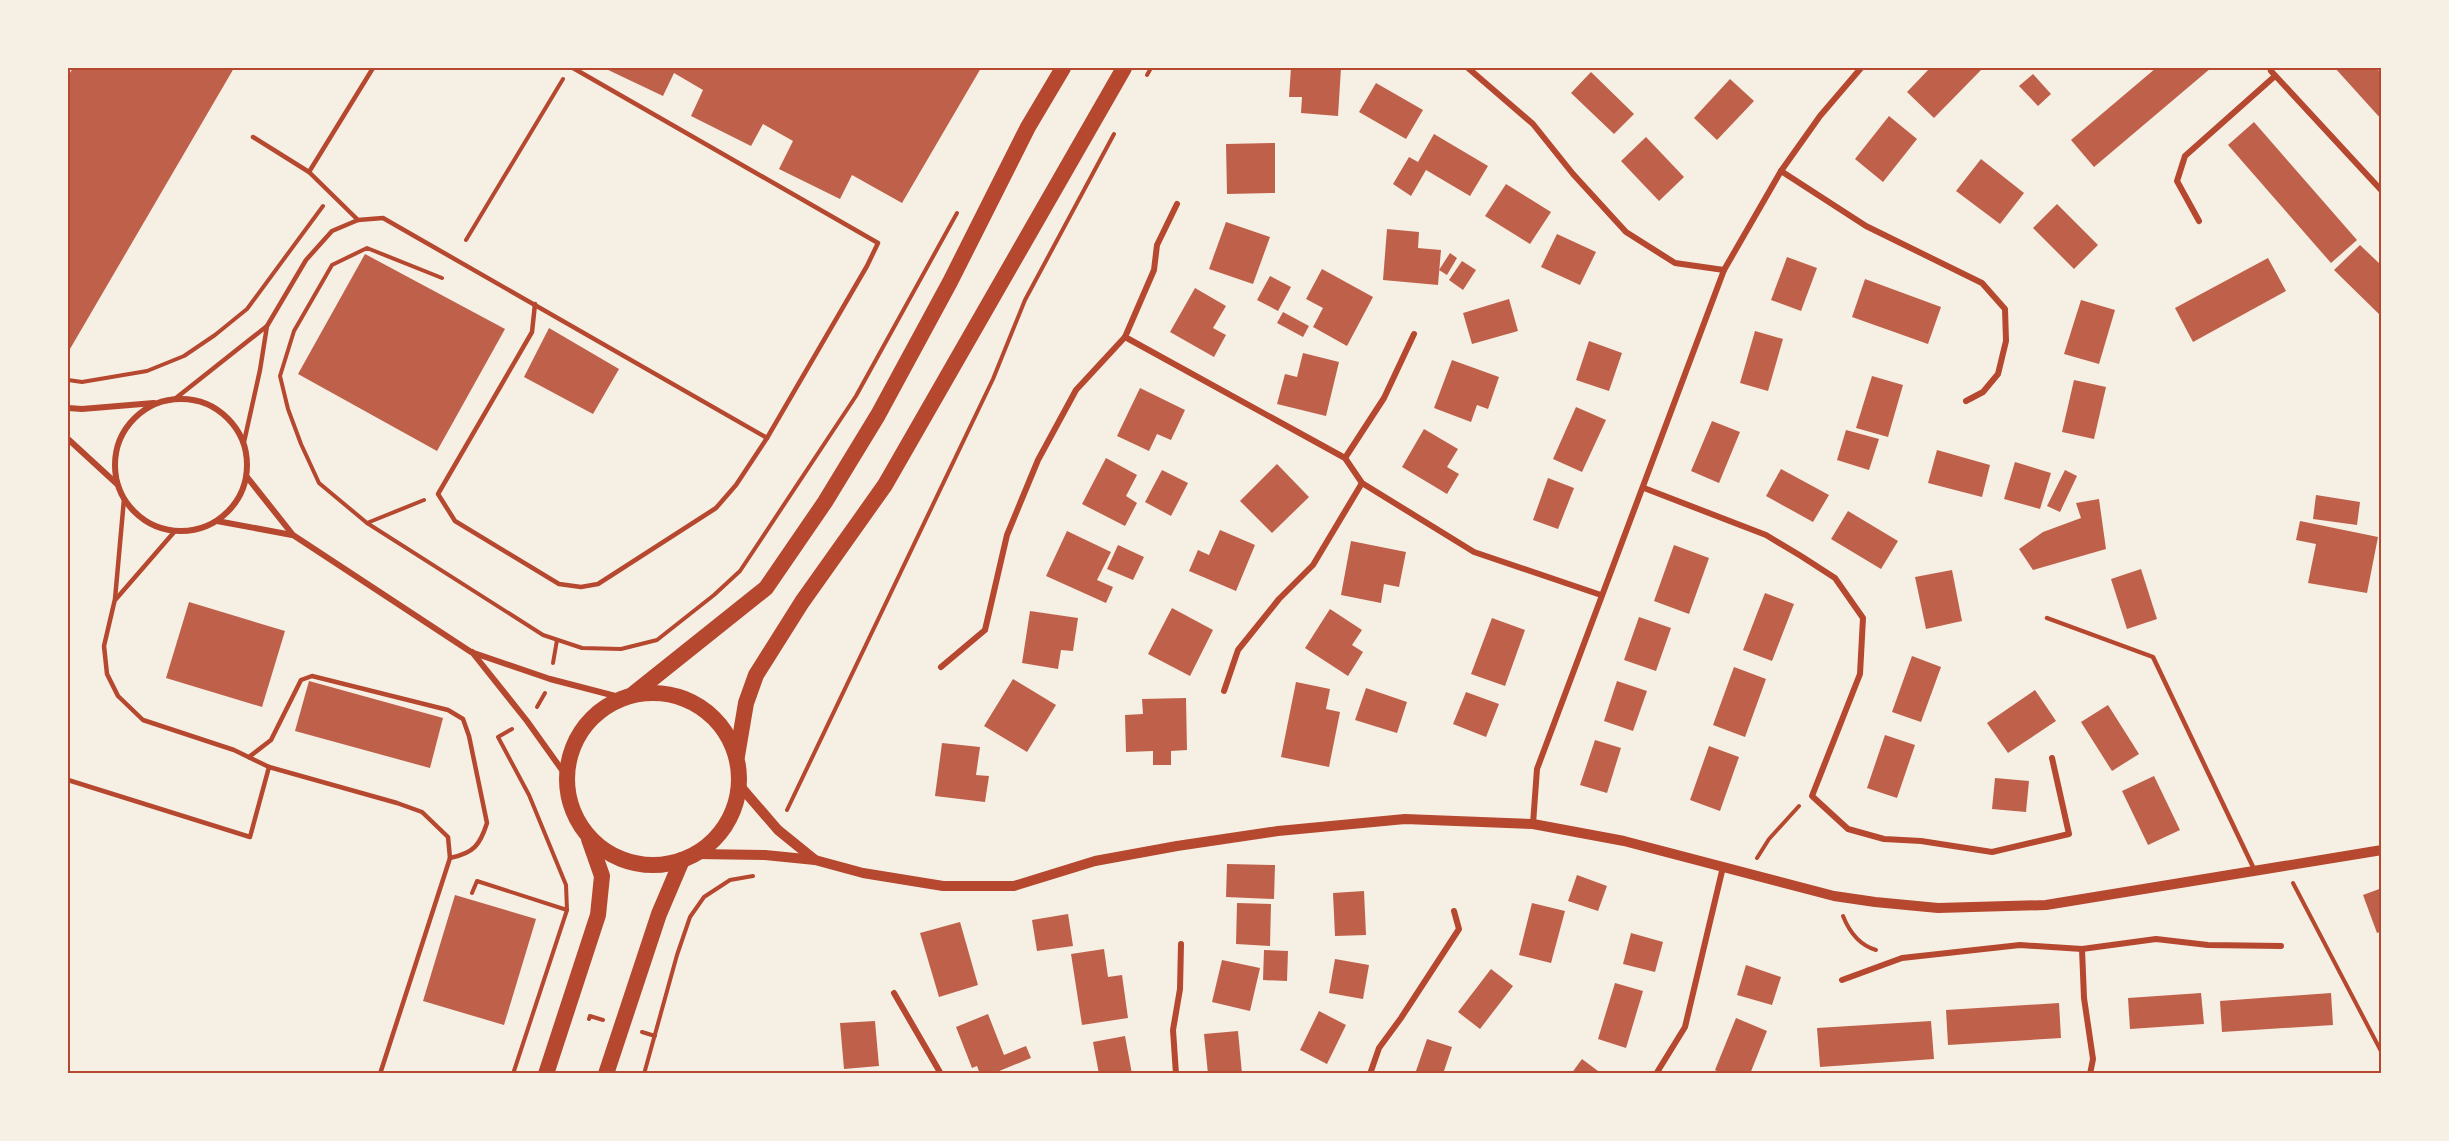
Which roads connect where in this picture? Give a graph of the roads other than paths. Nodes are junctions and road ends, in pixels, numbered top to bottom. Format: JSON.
{"nodes":[{"id":1,"x":373,"y":68,"type":"edge"},
{"id":2,"x":573,"y":68,"type":"edge"},
{"id":3,"x":1063,"y":68,"type":"edge"},
{"id":4,"x":1124,"y":68,"type":"edge"},
{"id":5,"x":1468,"y":68,"type":"edge"},
{"id":6,"x":1861,"y":68,"type":"edge"},
{"id":7,"x":2270,"y":68,"type":"edge"},
{"id":8,"x":2276,"y":75,"type":"junction"},
{"id":9,"x":253,"y":137,"type":"dead end"},
{"id":10,"x":1781,"y":171,"type":"junction"},
{"id":11,"x":309,"y":172,"type":"junction"},
{"id":12,"x":2382,"y":191,"type":"edge"},
{"id":13,"x":1177,"y":204,"type":"dead end"},
{"id":14,"x":358,"y":220,"type":"junction"},
{"id":15,"x":2199,"y":221,"type":"dead end"},
{"id":16,"x":1724,"y":270,"type":"junction"},
{"id":17,"x":535,"y":304,"type":"junction"},
{"id":18,"x":267,"y":326,"type":"junction"},
{"id":19,"x":1414,"y":334,"type":"dead end"},
{"id":20,"x":1125,"y":337,"type":"junction"},
{"id":21,"x":176,"y":398,"type":"junction"},
{"id":22,"x":1965,"y":401,"type":"dead end"},
{"id":23,"x":155,"y":403,"type":"junction"},
{"id":24,"x":68,"y":408,"type":"edge"},
{"id":25,"x":767,"y":438,"type":"junction"},
{"id":26,"x":68,"y":439,"type":"edge"},
{"id":27,"x":244,"y":442,"type":"junction"},
{"id":28,"x":1345,"y":458,"type":"junction"},
{"id":29,"x":247,"y":477,"type":"junction"},
{"id":30,"x":1362,"y":483,"type":"junction"},
{"id":31,"x":117,"y":484,"type":"junction"},
{"id":32,"x":1644,"y":488,"type":"junction"},
{"id":33,"x":124,"y":499,"type":"junction"},
{"id":34,"x":217,"y":521,"type":"junction"},
{"id":35,"x":175,"y":531,"type":"junction"},
{"id":36,"x":293,"y":535,"type":"junction"},
{"id":37,"x":1601,"y":595,"type":"junction"},
{"id":38,"x":115,"y":599,"type":"junction"},
{"id":39,"x":2047,"y":618,"type":"dead end"},
{"id":40,"x":471,"y":652,"type":"junction"},
{"id":41,"x":940,"y":667,"type":"dead end"},
{"id":42,"x":1224,"y":691,"type":"dead end"},
{"id":43,"x":628,"y":697,"type":"junction"},
{"id":44,"x":737,"y":756,"type":"junction"},
{"id":45,"x":249,"y":757,"type":"junction"},
{"id":46,"x":2052,"y":758,"type":"dead end"},
{"id":47,"x":269,"y":767,"type":"junction"},
{"id":48,"x":567,"y":777,"type":"junction"},
{"id":49,"x":68,"y":780,"type":"edge"},
{"id":50,"x":740,"y":786,"type":"junction"},
{"id":51,"x":1533,"y":824,"type":"junction"},
{"id":52,"x":588,"y":835,"type":"junction"},
{"id":53,"x":2382,"y":850,"type":"edge"},
{"id":54,"x":690,"y":857,"type":"junction"},
{"id":55,"x":450,"y":858,"type":"junction"},
{"id":56,"x":815,"y":860,"type":"junction"},
{"id":57,"x":1723,"y":867,"type":"junction"},
{"id":58,"x":2254,"y":869,"type":"junction"},
{"id":59,"x":1454,"y":911,"type":"dead end"},
{"id":60,"x":1181,"y":944,"type":"dead end"},
{"id":61,"x":2281,"y":946,"type":"dead end"},
{"id":62,"x":2082,"y":949,"type":"junction"},
{"id":63,"x":1842,"y":980,"type":"dead end"},
{"id":64,"x":894,"y":993,"type":"dead end"},
{"id":65,"x":380,"y":1074,"type":"edge"},
{"id":66,"x":546,"y":1074,"type":"edge"},
{"id":67,"x":606,"y":1074,"type":"edge"},
{"id":68,"x":941,"y":1074,"type":"edge"},
{"id":69,"x":1176,"y":1074,"type":"edge"},
{"id":70,"x":1370,"y":1074,"type":"edge"},
{"id":71,"x":1656,"y":1074,"type":"edge"},
{"id":72,"x":2090,"y":1074,"type":"edge"}],
"edges":[{"from":1,"to":11,"type":"lane"},
{"from":2,"to":25,"type":"lane"},
{"from":3,"to":43,"type":"highway"},
{"from":4,"to":44,"type":"highway"},
{"from":5,"to":16,"type":"street"},
{"from":6,"to":10,"type":"street"},
{"from":7,"to":8,"type":"street"},
{"from":8,"to":12,"type":"street"},
{"from":8,"to":15,"type":"street"},
{"from":9,"to":11,"type":"lane"},
{"from":10,"to":16,"type":"street"},
{"from":10,"to":22,"type":"street"},
{"from":11,"to":14,"type":"lane"},
{"from":13,"to":20,"type":"street"},
{"from":14,"to":17,"type":"lane"},
{"from":14,"to":18,"type":"lane"},
{"from":16,"to":32,"type":"street"},
{"from":17,"to":25,"type":"lane"},
{"from":17,"to":25,"type":"lane"},
{"from":18,"to":21,"type":"lane"},
{"from":18,"to":27,"type":"lane"},
{"from":19,"to":28,"type":"street"},
{"from":20,"to":28,"type":"street"},
{"from":20,"to":41,"type":"street"},
{"from":21,"to":23,"type":"street"},
{"from":21,"to":27,"type":"street"},
{"from":23,"to":24,"type":"street"},
{"from":23,"to":31,"type":"street"},
{"from":26,"to":31,"type":"street"},
{"from":27,"to":29,"type":"street"},
{"from":28,"to":30,"type":"street"},
{"from":29,"to":34,"type":"street"},
{"from":29,"to":36,"type":"street"},
{"from":30,"to":37,"type":"street"},
{"from":30,"to":42,"type":"street"},
{"from":31,"to":33,"type":"street"},
{"from":32,"to":37,"type":"street"},
{"from":32,"to":46,"type":"street"},
{"from":33,"to":35,"type":"street"},
{"from":33,"to":38,"type":"lane"},
{"from":34,"to":35,"type":"street"},
{"from":34,"to":36,"type":"street"},
{"from":35,"to":38,"type":"lane"},
{"from":36,"to":40,"type":"street"},
{"from":37,"to":51,"type":"street"},
{"from":38,"to":45,"type":"lane"},
{"from":39,"to":58,"type":"lane"},
{"from":40,"to":43,"type":"street"},
{"from":40,"to":48,"type":"street"},
{"from":43,"to":44,"type":"highway"},
{"from":43,"to":48,"type":"highway"},
{"from":44,"to":50,"type":"highway"},
{"from":45,"to":47,"type":"lane"},
{"from":45,"to":55,"type":"lane"},
{"from":47,"to":49,"type":"lane"},
{"from":47,"to":55,"type":"lane"},
{"from":48,"to":52,"type":"highway"},
{"from":50,"to":54,"type":"highway"},
{"from":50,"to":56,"type":"street"},
{"from":51,"to":56,"type":"street"},
{"from":51,"to":57,"type":"street"},
{"from":52,"to":54,"type":"highway"},
{"from":52,"to":66,"type":"highway"},
{"from":53,"to":58,"type":"street"},
{"from":54,"to":56,"type":"street"},
{"from":54,"to":67,"type":"highway"},
{"from":55,"to":65,"type":"lane"},
{"from":57,"to":58,"type":"street"},
{"from":57,"to":71,"type":"street"},
{"from":59,"to":70,"type":"street"},
{"from":60,"to":69,"type":"street"},
{"from":61,"to":62,"type":"street"},
{"from":62,"to":63,"type":"street"},
{"from":62,"to":72,"type":"street"},
{"from":64,"to":68,"type":"street"}]}
